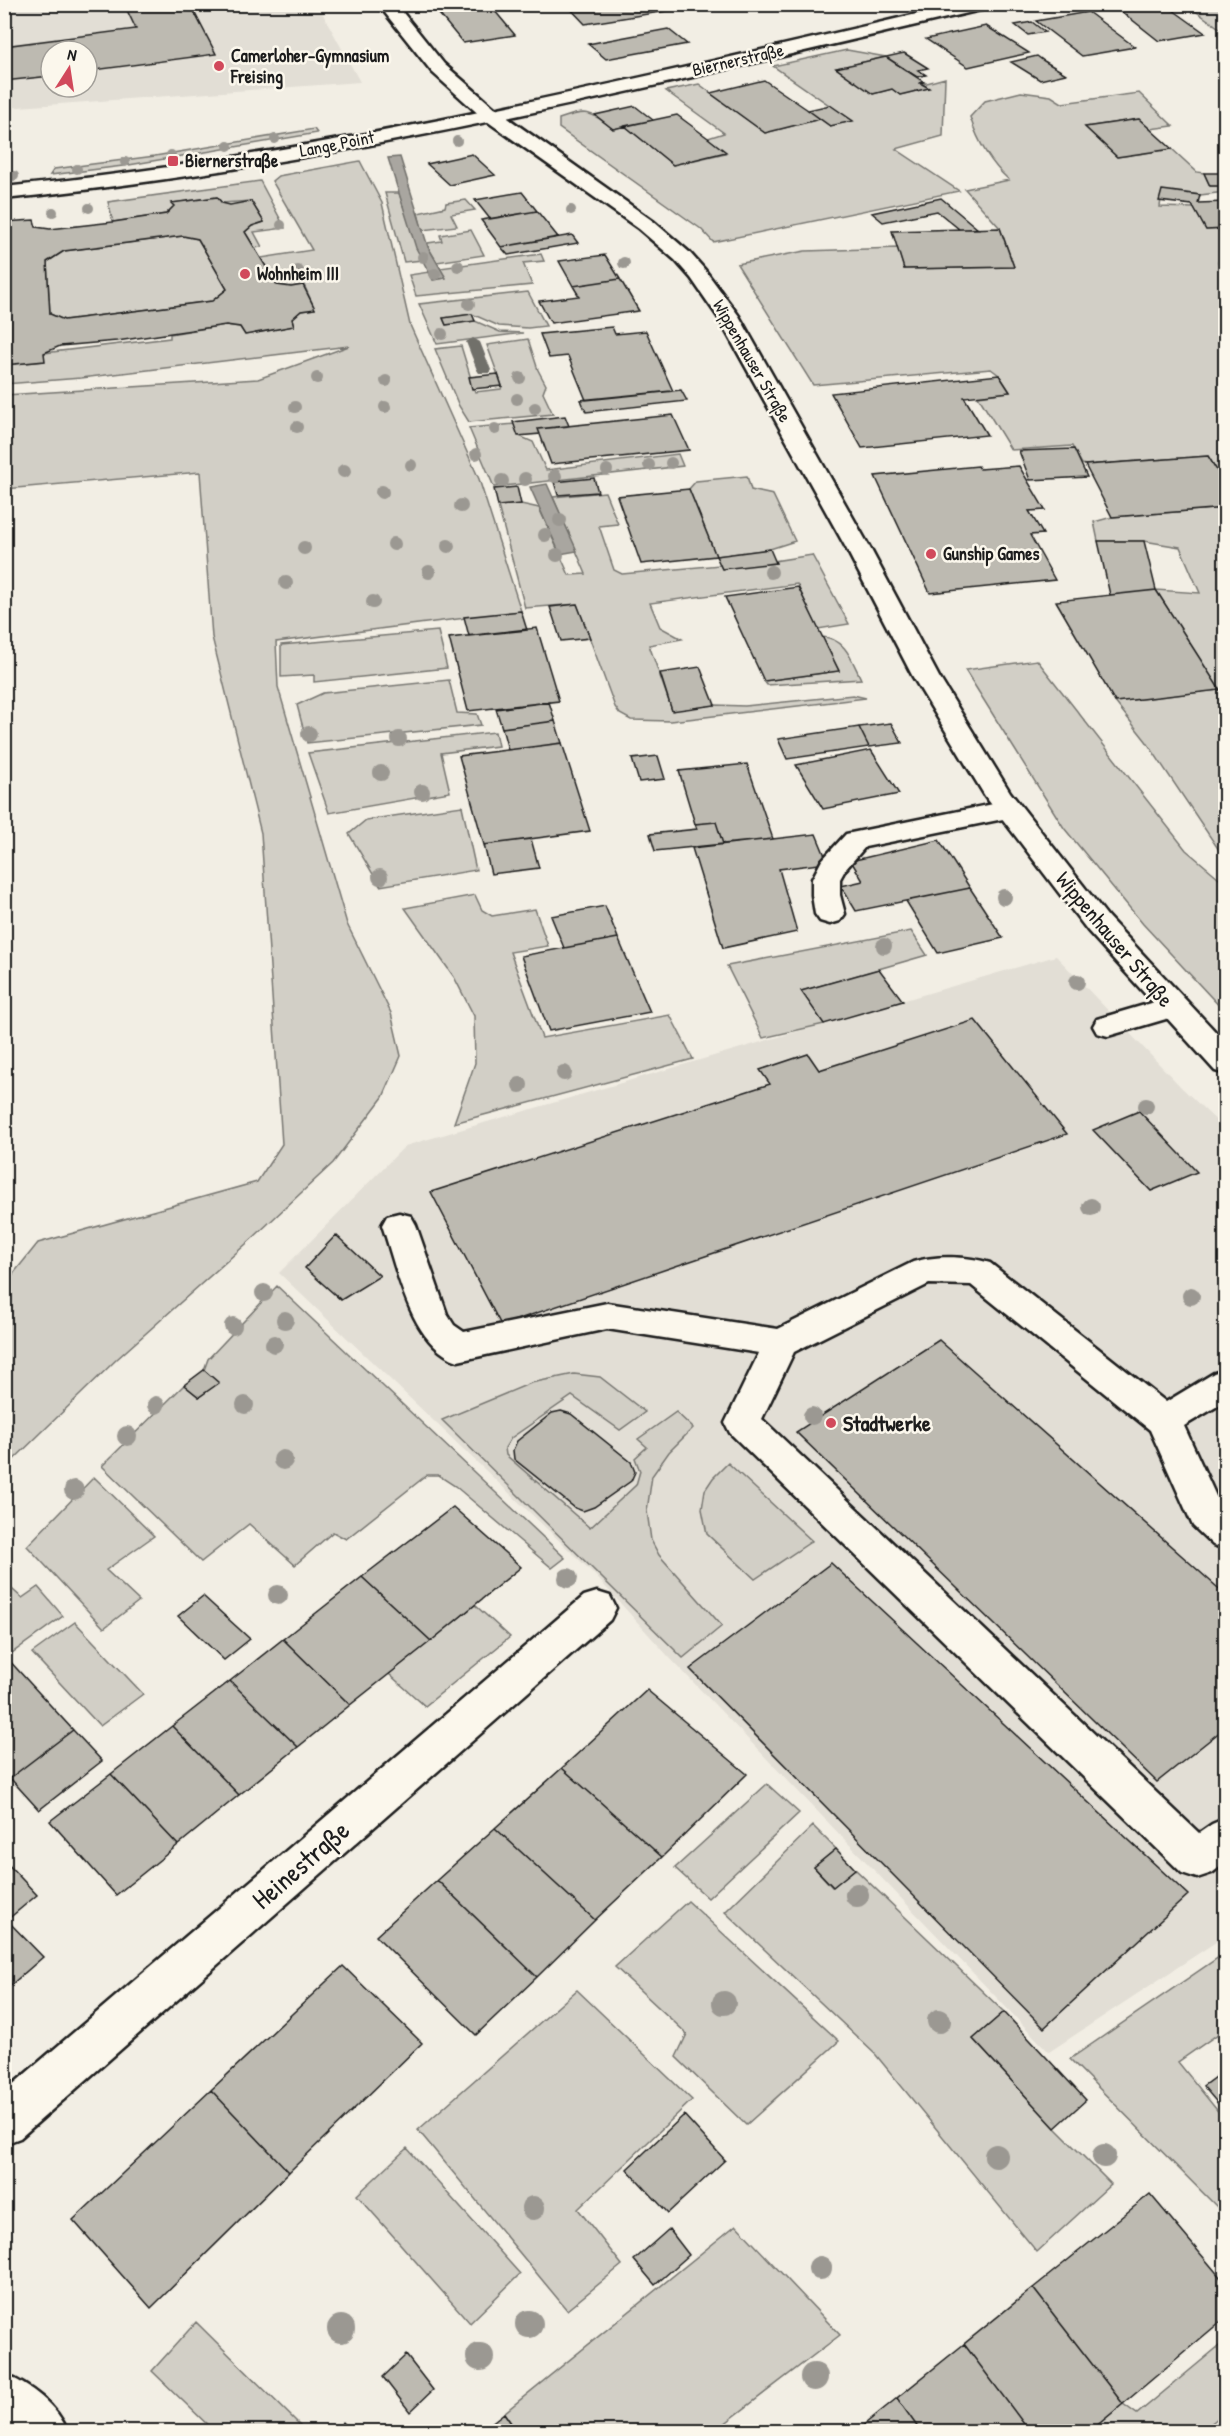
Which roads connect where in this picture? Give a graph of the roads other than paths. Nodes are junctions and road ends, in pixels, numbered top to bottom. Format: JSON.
{"nodes":[{"id":1,"x":386,"y":4,"type":"edge"},
{"id":2,"x":985,"y":4,"type":"edge"},
{"id":3,"x":490,"y":114,"type":"junction"},
{"id":4,"x":4,"y":193,"type":"edge"},
{"id":5,"x":1008,"y":810,"type":"junction"},
{"id":6,"x":830,"y":914,"type":"dead end"},
{"id":7,"x":1172,"y":1007,"type":"junction"},
{"id":8,"x":1108,"y":1026,"type":"dead end"},
{"id":9,"x":1226,"y":1063,"type":"edge"},
{"id":10,"x":399,"y":1225,"type":"dead end"},
{"id":11,"x":781,"y":1343,"type":"junction"},
{"id":12,"x":1226,"y":1383,"type":"edge"},
{"id":13,"x":1164,"y":1421,"type":"junction"},
{"id":14,"x":1226,"y":1534,"type":"edge"},
{"id":15,"x":597,"y":1608,"type":"dead end"},
{"id":16,"x":1226,"y":1838,"type":"edge"},
{"id":17,"x":4,"y":2122,"type":"edge"},
{"id":18,"x":4,"y":2398,"type":"edge"},
{"id":19,"x":44,"y":2432,"type":"edge"}],
"edges":[{"from":1,"to":3,"type":"street","name":"Wippenhauser Straße"},
{"from":2,"to":3,"type":"street","name":"Biernerstraße"},
{"from":3,"to":4,"type":"street","name":"Lange Point"},
{"from":3,"to":5,"type":"street","name":"Wippenhauser Straße"},
{"from":5,"to":6,"type":"street"},
{"from":5,"to":7,"type":"street","name":"Wippenhauser Straße"},
{"from":7,"to":8,"type":"street"},
{"from":7,"to":9,"type":"street","name":"Wippenhauser Straße"},
{"from":10,"to":11,"type":"street"},
{"from":11,"to":13,"type":"street"},
{"from":11,"to":16,"type":"street"},
{"from":12,"to":13,"type":"street"},
{"from":13,"to":14,"type":"street"},
{"from":15,"to":17,"type":"street","name":"Heinestraße"},
{"from":18,"to":19,"type":"street"}]}
